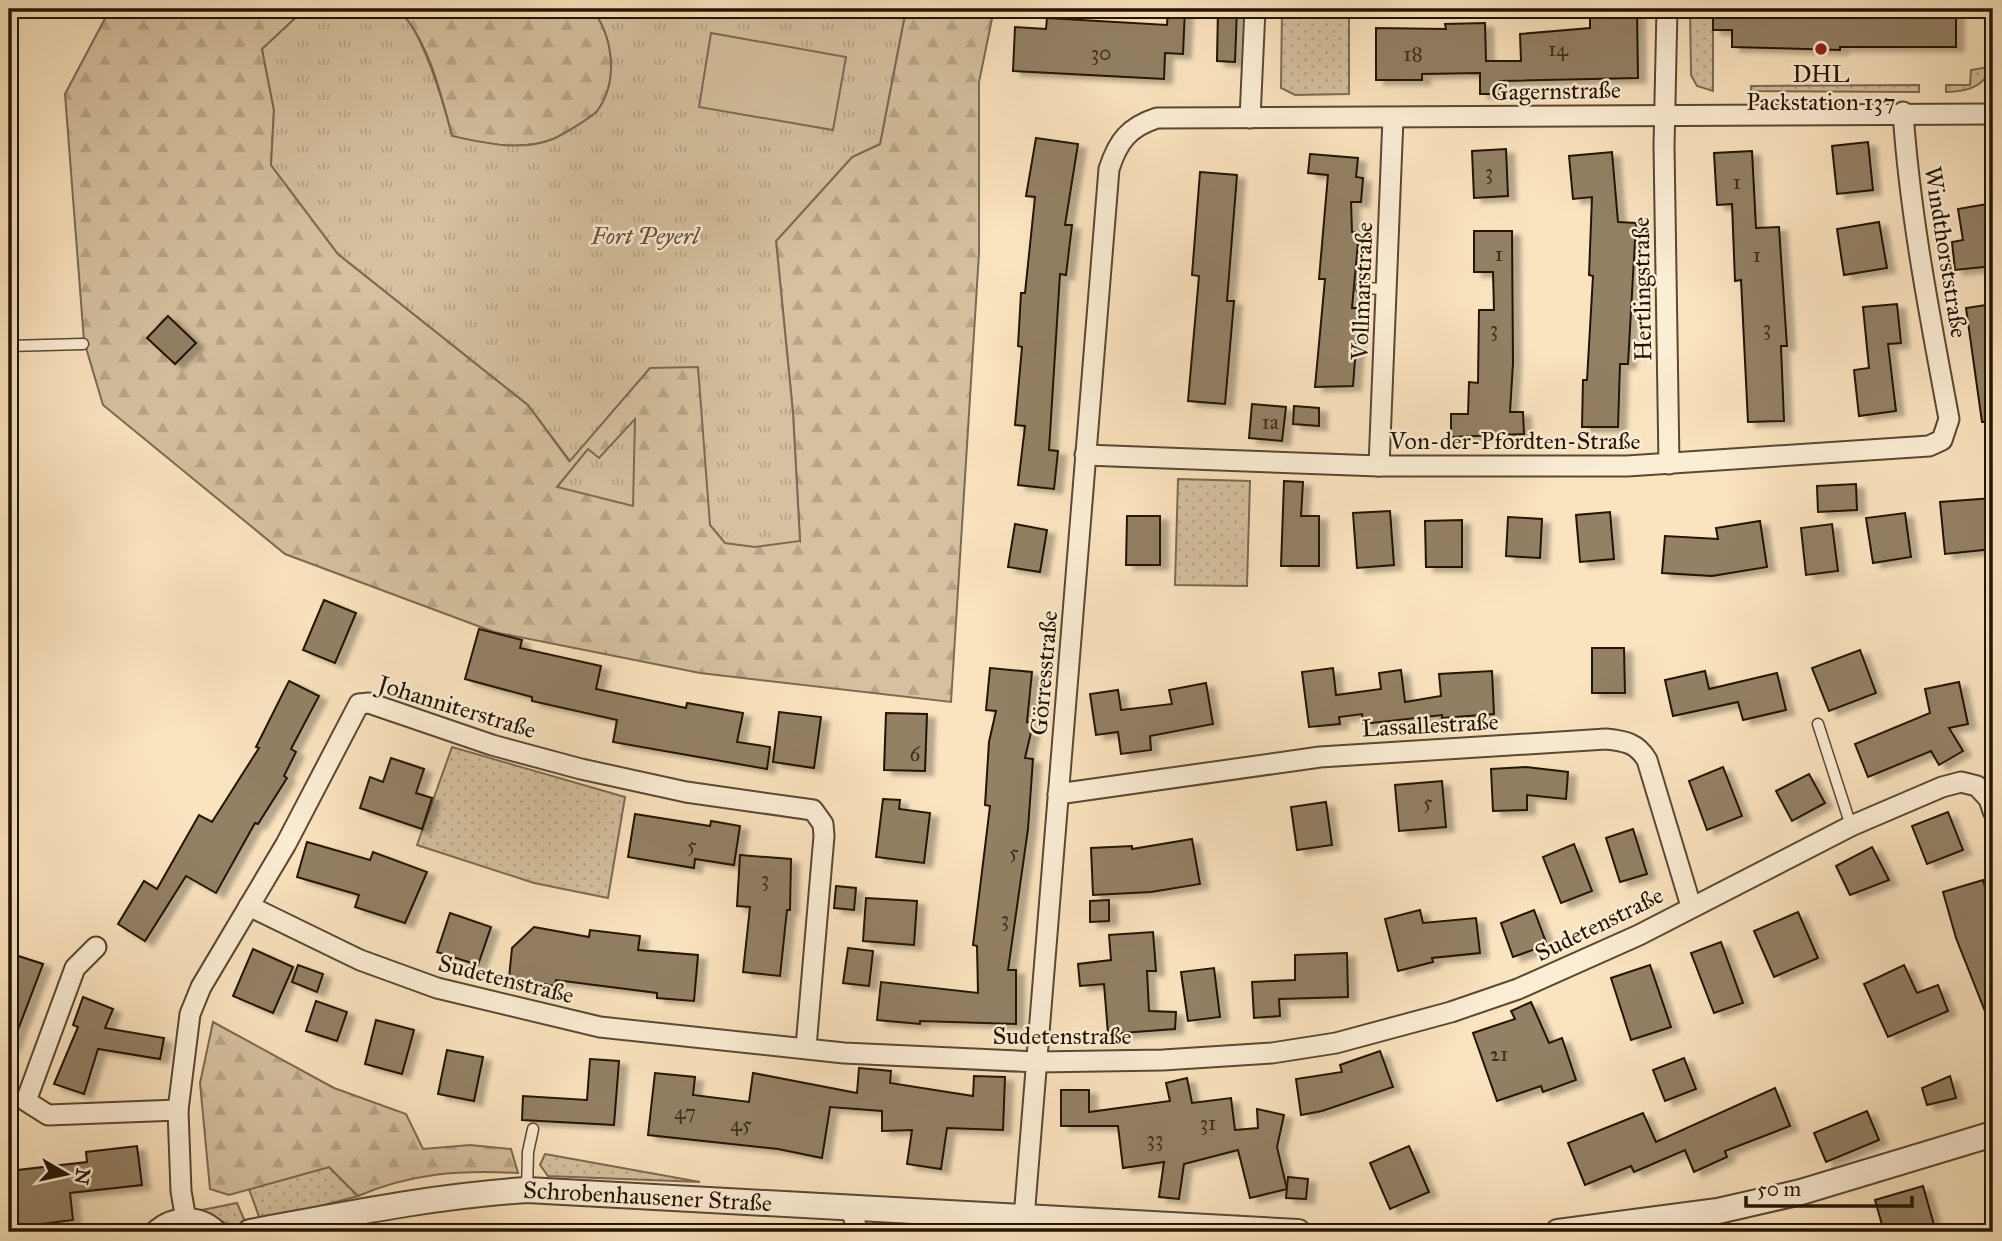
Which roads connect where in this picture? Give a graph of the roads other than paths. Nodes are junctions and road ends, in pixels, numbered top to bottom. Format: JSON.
{"nodes":[{"id":1,"x":1255,"y":9,"type":"edge"},
{"id":2,"x":1667,"y":9,"type":"edge"},
{"id":3,"x":1903,"y":112,"type":"junction"},
{"id":4,"x":1666,"y":114,"type":"junction"},
{"id":5,"x":1993,"y":114,"type":"edge"},
{"id":6,"x":1250,"y":118,"type":"junction"},
{"id":7,"x":1393,"y":118,"type":"junction"},
{"id":8,"x":1124,"y":135,"type":"joint"},
{"id":9,"x":1361,"y":288,"type":"dead end"},
{"id":10,"x":1386,"y":289,"type":"junction"},
{"id":11,"x":83,"y":344,"type":"dead end"},
{"id":12,"x":9,"y":346,"type":"edge"},
{"id":13,"x":1942,"y":440,"type":"joint"},
{"id":14,"x":1086,"y":455,"type":"junction"},
{"id":15,"x":1669,"y":464,"type":"junction"},
{"id":16,"x":1380,"y":466,"type":"junction"},
{"id":17,"x":1818,"y":724,"type":"dead end"},
{"id":18,"x":1058,"y":794,"type":"junction"},
{"id":19,"x":1993,"y":811,"type":"edge"},
{"id":20,"x":1851,"y":826,"type":"junction"},
{"id":21,"x":249,"y":906,"type":"junction"},
{"id":22,"x":1691,"y":906,"type":"junction"},
{"id":23,"x":96,"y":947,"type":"dead end"},
{"id":24,"x":806,"y":1047,"type":"junction"},
{"id":25,"x":1037,"y":1062,"type":"junction"},
{"id":26,"x":178,"y":1110,"type":"junction"},
{"id":27,"x":533,"y":1129,"type":"dead end"},
{"id":28,"x":1993,"y":1134,"type":"edge"},
{"id":29,"x":527,"y":1191,"type":"junction"},
{"id":30,"x":850,"y":1206,"type":"junction"},
{"id":31,"x":334,"y":1216,"type":"junction"},
{"id":32,"x":1024,"y":1218,"type":"junction"},
{"id":33,"x":186,"y":1220,"type":"junction"},
{"id":34,"x":158,"y":1232,"type":"edge"},
{"id":35,"x":214,"y":1232,"type":"edge"},
{"id":36,"x":250,"y":1232,"type":"edge"},
{"id":37,"x":300,"y":1232,"type":"edge"},
{"id":38,"x":859,"y":1232,"type":"edge"},
{"id":39,"x":1298,"y":1232,"type":"edge"},
{"id":40,"x":1558,"y":1232,"type":"edge"}],
"edges":[{"from":1,"to":6,"type":"street"},
{"from":2,"to":4,"type":"street","name":"Hertlingstraße"},
{"from":3,"to":4,"type":"street","name":"Gagernstraße"},
{"from":3,"to":5,"type":"street","name":"Gagernstraße"},
{"from":3,"to":13,"type":"street","name":"Windthorststraße"},
{"from":4,"to":7,"type":"street","name":"Gagernstraße"},
{"from":4,"to":15,"type":"street","name":"Hertlingstraße"},
{"from":6,"to":7,"type":"street","name":"Gagernstraße"},
{"from":6,"to":8,"type":"street","name":"Gagernstraße"},
{"from":7,"to":10,"type":"street","name":"Vollmarstraße"},
{"from":8,"to":14,"type":"street","name":"Görresstraße"},
{"from":9,"to":10,"type":"lane"},
{"from":10,"to":16,"type":"street","name":"Vollmarstraße"},
{"from":11,"to":12,"type":"lane"},
{"from":13,"to":15,"type":"street","name":"Von-der-Pfordten-Straße"},
{"from":14,"to":16,"type":"street","name":"Von-der-Pfordten-Straße"},
{"from":14,"to":18,"type":"street","name":"Görresstraße"},
{"from":15,"to":16,"type":"street","name":"Von-der-Pfordten-Straße"},
{"from":17,"to":20,"type":"lane"},
{"from":18,"to":22,"type":"street","name":"Lassallestraße"},
{"from":18,"to":25,"type":"street","name":"Görresstraße"},
{"from":19,"to":20,"type":"street","name":"Sudetenstraße"},
{"from":20,"to":22,"type":"street","name":"Sudetenstraße"},
{"from":21,"to":24,"type":"street","name":"Sudetenstraße"},
{"from":21,"to":24,"type":"street","name":"Johanniterstraße"},
{"from":21,"to":26,"type":"street","name":"Johanniterstraße"},
{"from":22,"to":25,"type":"street","name":"Sudetenstraße"},
{"from":23,"to":26,"type":"street"},
{"from":24,"to":25,"type":"street","name":"Sudetenstraße"},
{"from":25,"to":32,"type":"street","name":"Görresstraße"},
{"from":26,"to":33,"type":"street","name":"Johanniterstraße"},
{"from":27,"to":29,"type":"lane"},
{"from":28,"to":40,"type":"street"},
{"from":29,"to":30,"type":"street","name":"Schrobenhausener Straße"},
{"from":29,"to":31,"type":"street","name":"Schrobenhausener Straße"},
{"from":30,"to":32,"type":"street","name":"Schrobenhausener Straße"},
{"from":30,"to":38,"type":"street"},
{"from":31,"to":36,"type":"street","name":"Schrobenhausener Straße"},
{"from":31,"to":37,"type":"street","name":"Schrobenhausener Straße"},
{"from":32,"to":39,"type":"street","name":"Schrobenhausener Straße"},
{"from":33,"to":34,"type":"street"},
{"from":33,"to":35,"type":"street"}]}
